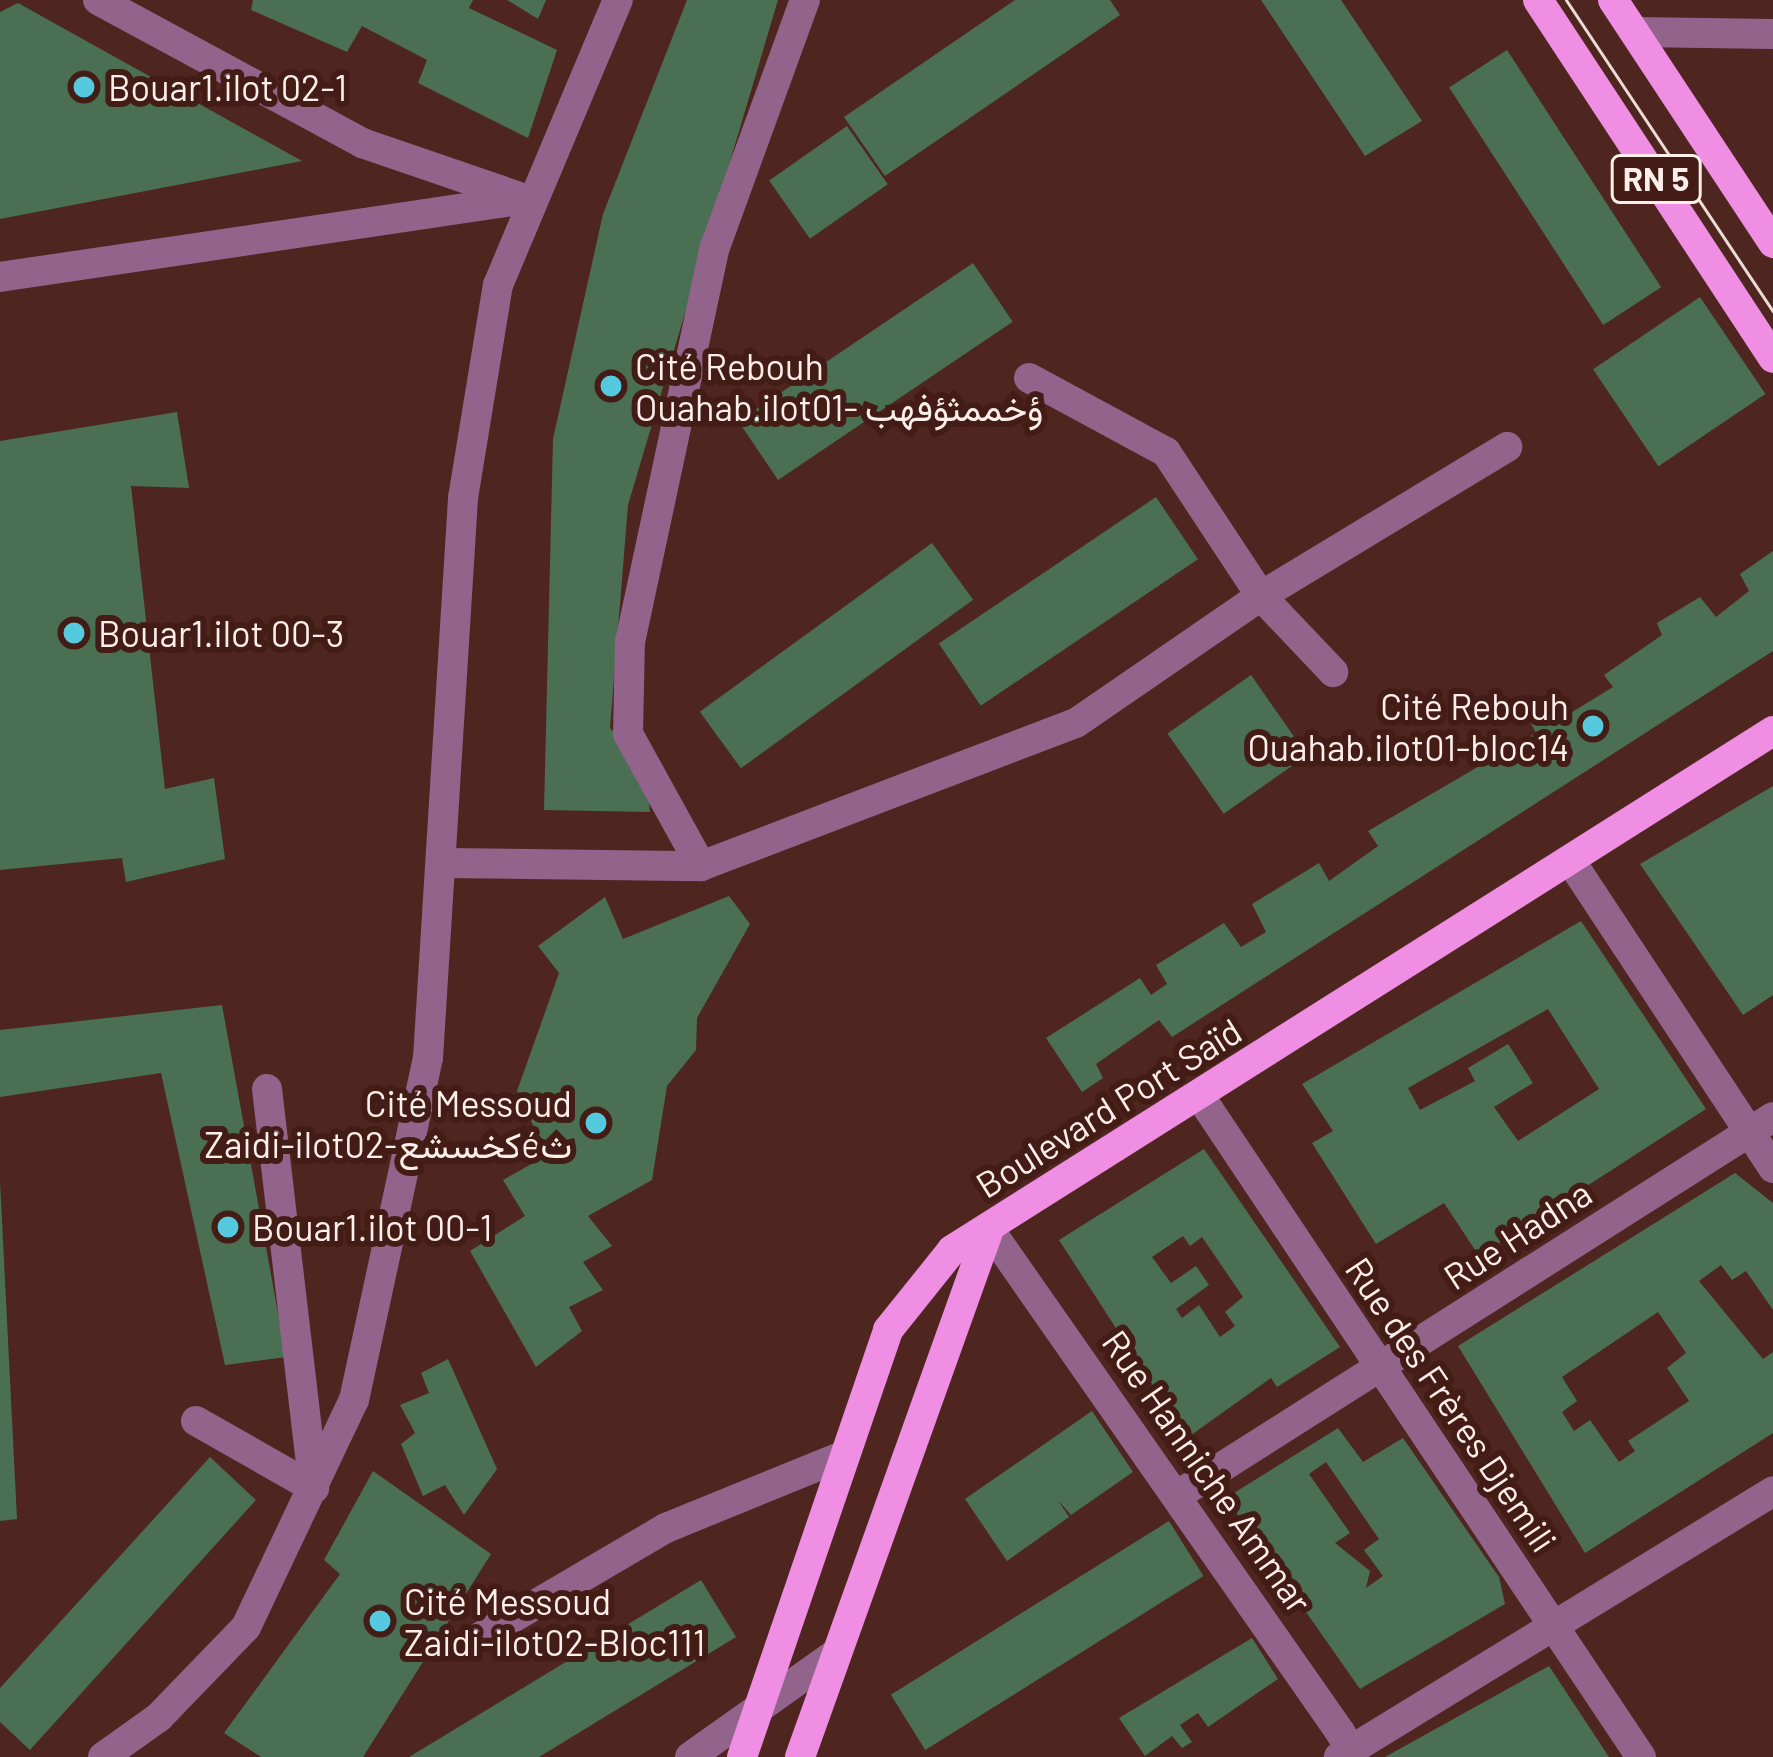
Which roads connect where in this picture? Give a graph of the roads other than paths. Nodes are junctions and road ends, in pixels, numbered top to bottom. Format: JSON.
{"nodes":[{"id":1,"x":618,"y":0,"type":"edge"},
{"id":2,"x":805,"y":0,"type":"edge"},
{"id":3,"x":1538,"y":0,"type":"edge"},
{"id":4,"x":1612,"y":0,"type":"edge"},
{"id":5,"x":117,"y":5,"type":"edge"},
{"id":6,"x":1635,"y":32,"type":"junction"},
{"id":7,"x":1773,"y":34,"type":"edge"},
{"id":8,"x":526,"y":199,"type":"junction"},
{"id":9,"x":1773,"y":243,"type":"edge"},
{"id":10,"x":0,"y":277,"type":"edge"},
{"id":11,"x":1773,"y":358,"type":"edge"},
{"id":12,"x":1029,"y":378,"type":"dead end"},
{"id":13,"x":1507,"y":447,"type":"dead end"},
{"id":14,"x":1261,"y":596,"type":"junction"},
{"id":15,"x":1333,"y":672,"type":"dead end"},
{"id":16,"x":1773,"y":731,"type":"edge"},
{"id":17,"x":1570,"y":860,"type":"junction"},
{"id":18,"x":445,"y":863,"type":"junction"},
{"id":19,"x":700,"y":866,"type":"junction"},
{"id":20,"x":267,"y":1089,"type":"dead end"},
{"id":21,"x":1198,"y":1095,"type":"junction"},
{"id":22,"x":1761,"y":1125,"type":"edge"},
{"id":23,"x":1773,"y":1168,"type":"edge"},
{"id":24,"x":989,"y":1229,"type":"junction"},
{"id":25,"x":1381,"y":1367,"type":"junction"},
{"id":26,"x":196,"y":1421,"type":"dead end"},
{"id":27,"x":845,"y":1455,"type":"junction"},
{"id":28,"x":314,"y":1489,"type":"junction"},
{"id":29,"x":1773,"y":1491,"type":"edge"},
{"id":30,"x":1180,"y":1493,"type":"junction"},
{"id":31,"x":1556,"y":1629,"type":"junction"},
{"id":32,"x":480,"y":1637,"type":"dead end"},
{"id":33,"x":835,"y":1654,"type":"junction"},
{"id":34,"x":756,"y":1714,"type":"junction"},
{"id":35,"x":1345,"y":1754,"type":"edge"},
{"id":36,"x":103,"y":1757,"type":"edge"},
{"id":37,"x":690,"y":1757,"type":"edge"},
{"id":38,"x":742,"y":1757,"type":"edge"},
{"id":39,"x":800,"y":1757,"type":"edge"},
{"id":40,"x":1641,"y":1757,"type":"edge"}],
"edges":[{"from":1,"to":8,"type":"street"},
{"from":2,"to":19,"type":"street"},
{"from":3,"to":11,"type":"main road","number":"RN 5"},
{"from":4,"to":6,"type":"main road","number":"RN 5"},
{"from":5,"to":8,"type":"street"},
{"from":6,"to":7,"type":"street"},
{"from":6,"to":9,"type":"main road","number":"RN 5"},
{"from":8,"to":10,"type":"street"},
{"from":8,"to":18,"type":"street"},
{"from":12,"to":14,"type":"street"},
{"from":13,"to":14,"type":"street"},
{"from":14,"to":15,"type":"street"},
{"from":14,"to":19,"type":"street"},
{"from":16,"to":17,"type":"main road","name":"Boulevard Port Saïd"},
{"from":17,"to":21,"type":"main road","name":"Boulevard Port Saïd"},
{"from":17,"to":22,"type":"street"},
{"from":18,"to":19,"type":"street"},
{"from":18,"to":28,"type":"street"},
{"from":20,"to":28,"type":"street"},
{"from":21,"to":24,"type":"main road","name":"Boulevard Port Saïd"},
{"from":21,"to":25,"type":"street","name":"Rue des Frères Djemili"},
{"from":22,"to":23,"type":"street"},
{"from":22,"to":25,"type":"street","name":"Rue Hadna"},
{"from":24,"to":27,"type":"main road","name":"Boulevard Port Saïd"},
{"from":24,"to":30,"type":"street","name":"Rue Hanniche Ammar"},
{"from":24,"to":33,"type":"main road"},
{"from":25,"to":30,"type":"street","name":"Rue Hadna"},
{"from":25,"to":31,"type":"street","name":"Rue des Frères Djemili"},
{"from":26,"to":28,"type":"street"},
{"from":27,"to":32,"type":"street"},
{"from":27,"to":34,"type":"main road","name":"Boulevard Port Saïd"},
{"from":28,"to":36,"type":"street"},
{"from":29,"to":31,"type":"street"},
{"from":30,"to":35,"type":"street","name":"Rue Hanniche Ammar"},
{"from":31,"to":35,"type":"street"},
{"from":31,"to":40,"type":"street","name":"Rue des Frères Djemili"},
{"from":33,"to":34,"type":"street"},
{"from":33,"to":39,"type":"main road"},
{"from":34,"to":37,"type":"street"},
{"from":34,"to":38,"type":"main road","name":"Boulevard Port Saïd"}]}
